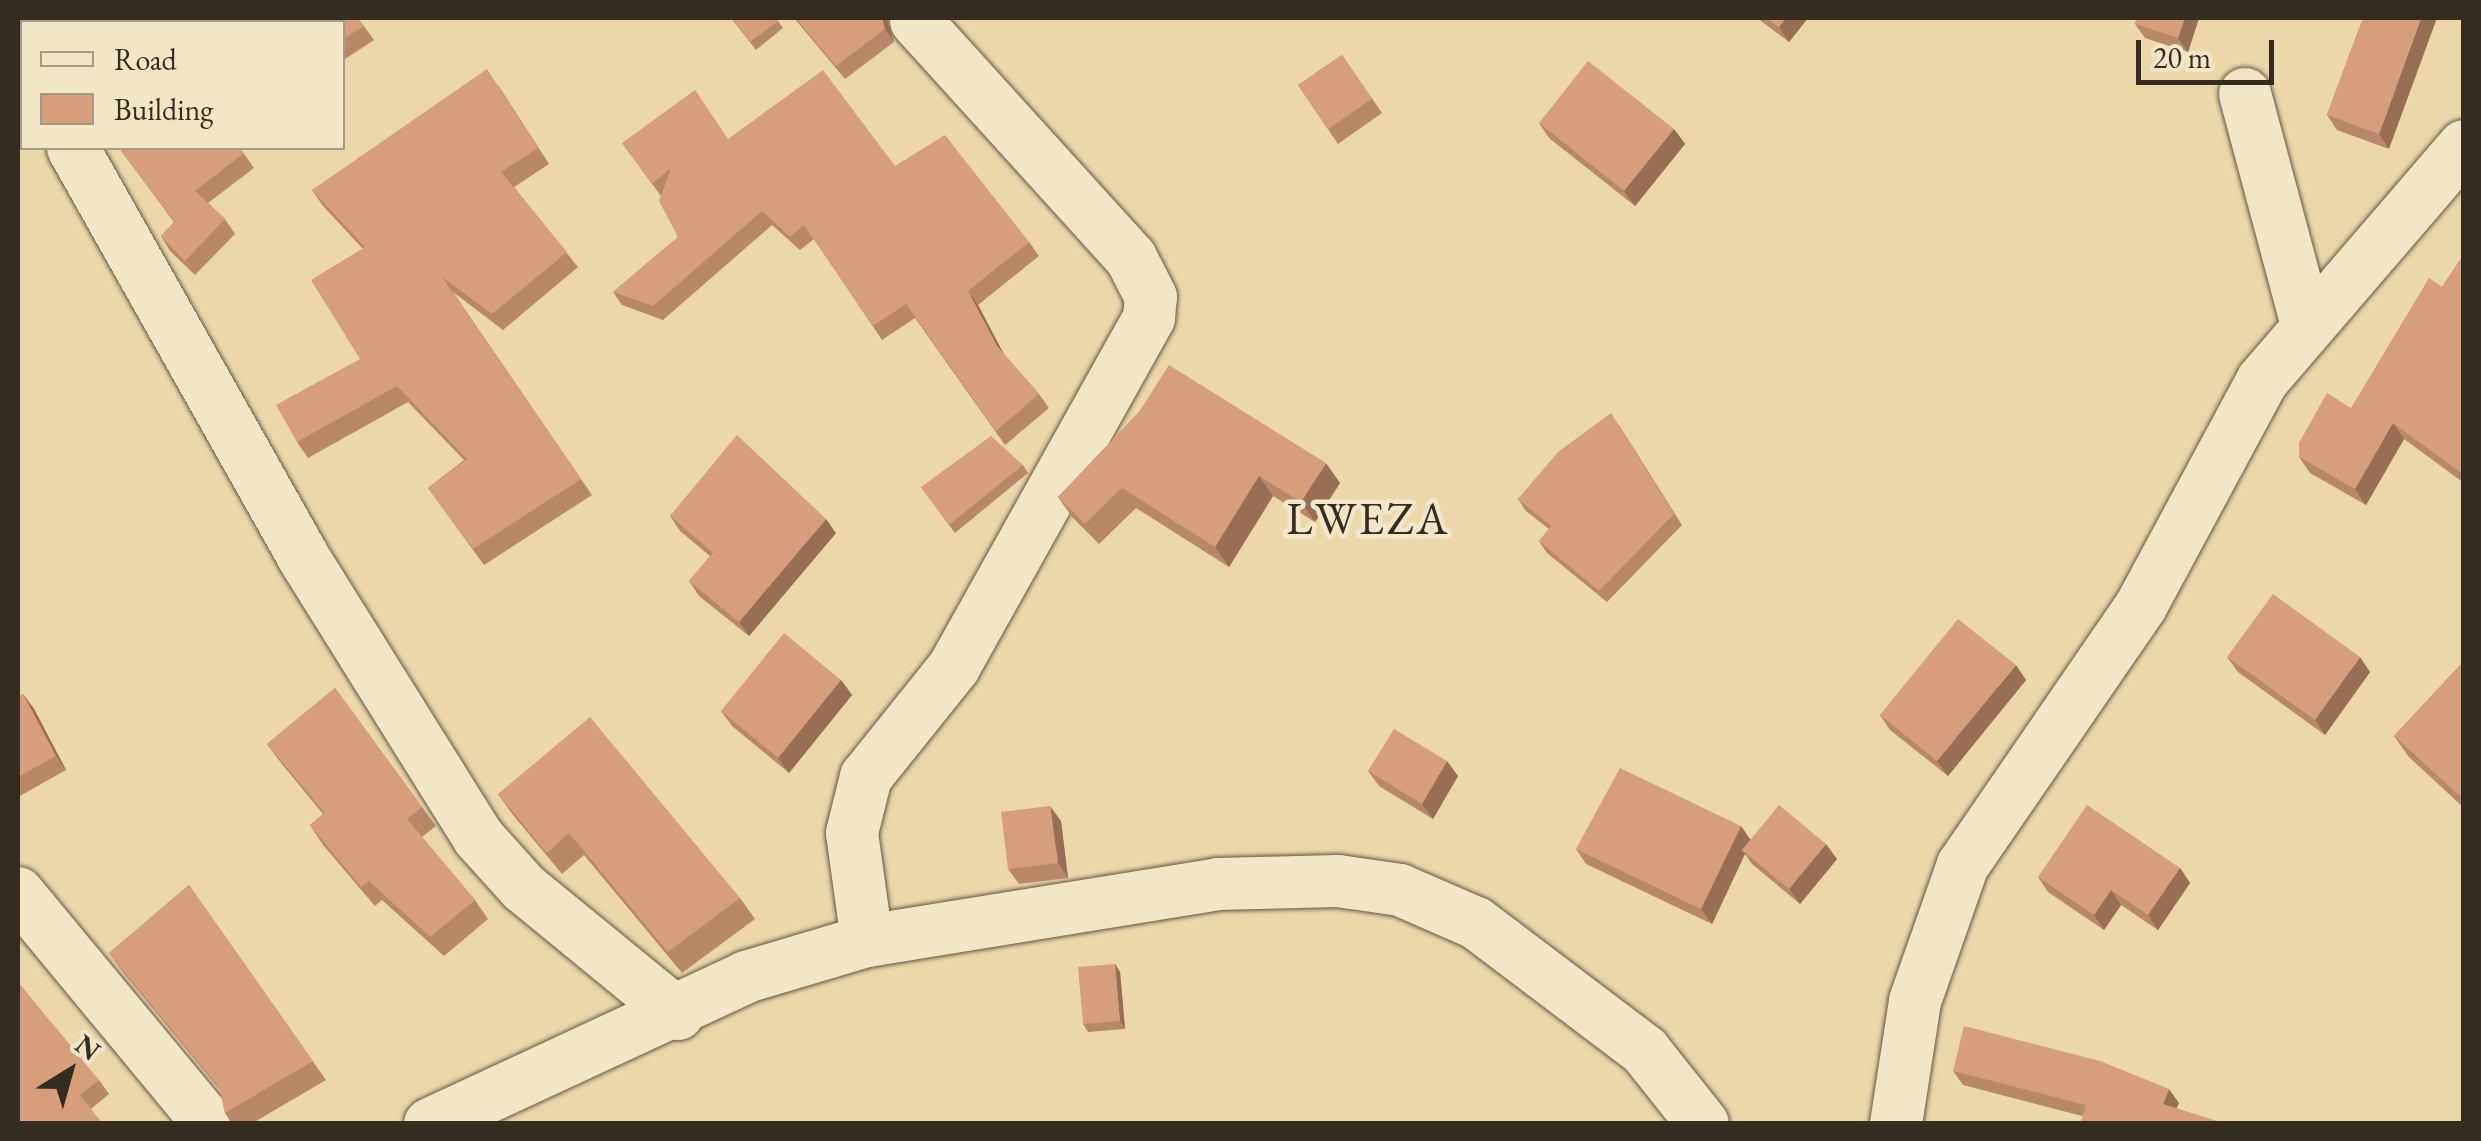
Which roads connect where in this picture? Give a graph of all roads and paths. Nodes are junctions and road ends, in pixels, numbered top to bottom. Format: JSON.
{"nodes":[{"id":1,"x":916,"y":21,"type":"dead end"},
{"id":2,"x":2245,"y":94,"type":"dead end"},
{"id":3,"x":2464,"y":146,"type":"edge"},
{"id":4,"x":75,"y":150,"type":"edge"},
{"id":5,"x":2306,"y":321,"type":"junction"},
{"id":6,"x":18,"y":893,"type":"edge"},
{"id":7,"x":866,"y":940,"type":"junction"},
{"id":8,"x":678,"y":1014,"type":"junction"},
{"id":9,"x":209,"y":1124,"type":"edge"},
{"id":10,"x":430,"y":1124,"type":"edge"},
{"id":11,"x":1703,"y":1124,"type":"edge"},
{"id":12,"x":1896,"y":1124,"type":"edge"}],
"edges":[{"from":1,"to":7,"type":"street"},
{"from":2,"to":5,"type":"street"},
{"from":3,"to":5,"type":"street"},
{"from":4,"to":8,"type":"street"},
{"from":5,"to":12,"type":"street"},
{"from":6,"to":9,"type":"street"},
{"from":7,"to":8,"type":"street"},
{"from":7,"to":11,"type":"street"},
{"from":8,"to":10,"type":"street"}]}
